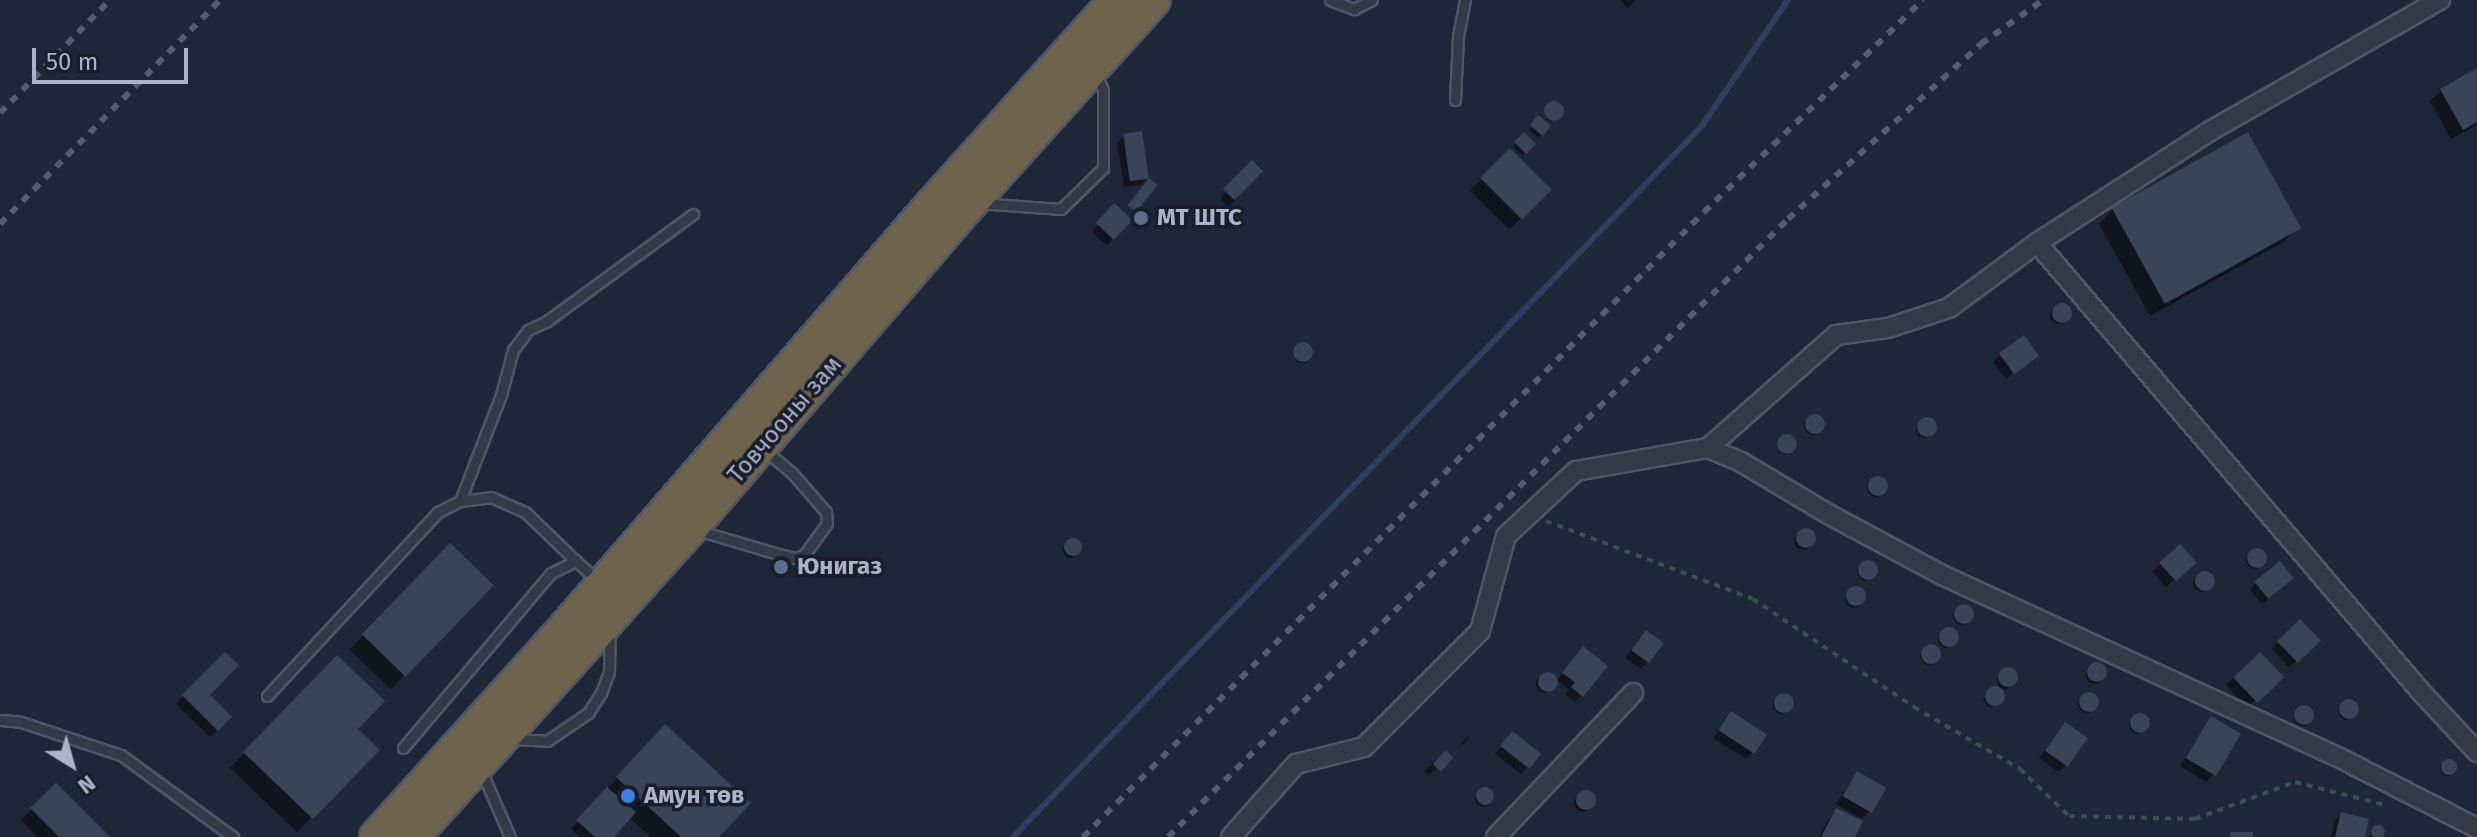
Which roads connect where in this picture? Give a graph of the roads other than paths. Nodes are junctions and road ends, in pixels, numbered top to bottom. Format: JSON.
{"nodes":[{"id":1,"x":1116,"y":0,"type":"edge"},
{"id":2,"x":1154,"y":0,"type":"edge"},
{"id":3,"x":1330,"y":0,"type":"edge"},
{"id":4,"x":1372,"y":0,"type":"edge"},
{"id":5,"x":1465,"y":0,"type":"edge"},
{"id":6,"x":2440,"y":0,"type":"edge"},
{"id":7,"x":1093,"y":66,"type":"junction"},
{"id":8,"x":1455,"y":100,"type":"dead end"},
{"id":9,"x":971,"y":203,"type":"junction"},
{"id":10,"x":693,"y":214,"type":"dead end"},
{"id":11,"x":2037,"y":243,"type":"junction"},
{"id":12,"x":762,"y":448,"type":"junction"},
{"id":13,"x":1708,"y":448,"type":"junction"},
{"id":14,"x":460,"y":501,"type":"junction"},
{"id":15,"x":691,"y":528,"type":"junction"},
{"id":16,"x":576,"y":561,"type":"junction"},
{"id":17,"x":603,"y":584,"type":"junction"},
{"id":18,"x":610,"y":618,"type":"junction"},
{"id":19,"x":1633,"y":693,"type":"dead end"},
{"id":20,"x":267,"y":696,"type":"dead end"},
{"id":21,"x":0,"y":720,"type":"edge"},
{"id":22,"x":502,"y":738,"type":"junction"},
{"id":23,"x":403,"y":748,"type":"dead end"},
{"id":24,"x":2477,"y":752,"type":"edge"},
{"id":25,"x":478,"y":764,"type":"junction"},
{"id":26,"x":2477,"y":828,"type":"edge"},
{"id":27,"x":233,"y":837,"type":"edge"},
{"id":28,"x":376,"y":837,"type":"edge"},
{"id":29,"x":413,"y":837,"type":"edge"},
{"id":30,"x":510,"y":837,"type":"edge"},
{"id":31,"x":1231,"y":837,"type":"edge"},
{"id":32,"x":1496,"y":837,"type":"edge"}],
"edges":[{"from":1,"to":17,"type":"highway","name":"Товчооны зам"},
{"from":2,"to":7,"type":"highway","name":"Товчооны зам"},
{"from":3,"to":4,"type":"lane"},
{"from":5,"to":8,"type":"lane"},
{"from":6,"to":11,"type":"street"},
{"from":7,"to":9,"type":"highway","name":"Товчооны зам"},
{"from":7,"to":9,"type":"lane"},
{"from":9,"to":12,"type":"highway","name":"Товчооны зам"},
{"from":10,"to":14,"type":"lane"},
{"from":11,"to":13,"type":"street"},
{"from":11,"to":24,"type":"street"},
{"from":12,"to":15,"type":"highway","name":"Товчооны зам"},
{"from":12,"to":15,"type":"lane"},
{"from":13,"to":26,"type":"street"},
{"from":13,"to":31,"type":"street"},
{"from":14,"to":16,"type":"lane"},
{"from":14,"to":20,"type":"lane"},
{"from":15,"to":18,"type":"highway","name":"Товчооны зам"},
{"from":16,"to":17,"type":"lane"},
{"from":16,"to":23,"type":"lane"},
{"from":17,"to":28,"type":"highway","name":"Товчооны зам"},
{"from":18,"to":22,"type":"highway","name":"Товчооны зам"},
{"from":18,"to":22,"type":"lane"},
{"from":19,"to":32,"type":"street"},
{"from":21,"to":27,"type":"lane"},
{"from":22,"to":25,"type":"highway","name":"Товчооны зам"},
{"from":25,"to":29,"type":"highway","name":"Товчооны зам"},
{"from":25,"to":30,"type":"lane"}]}
